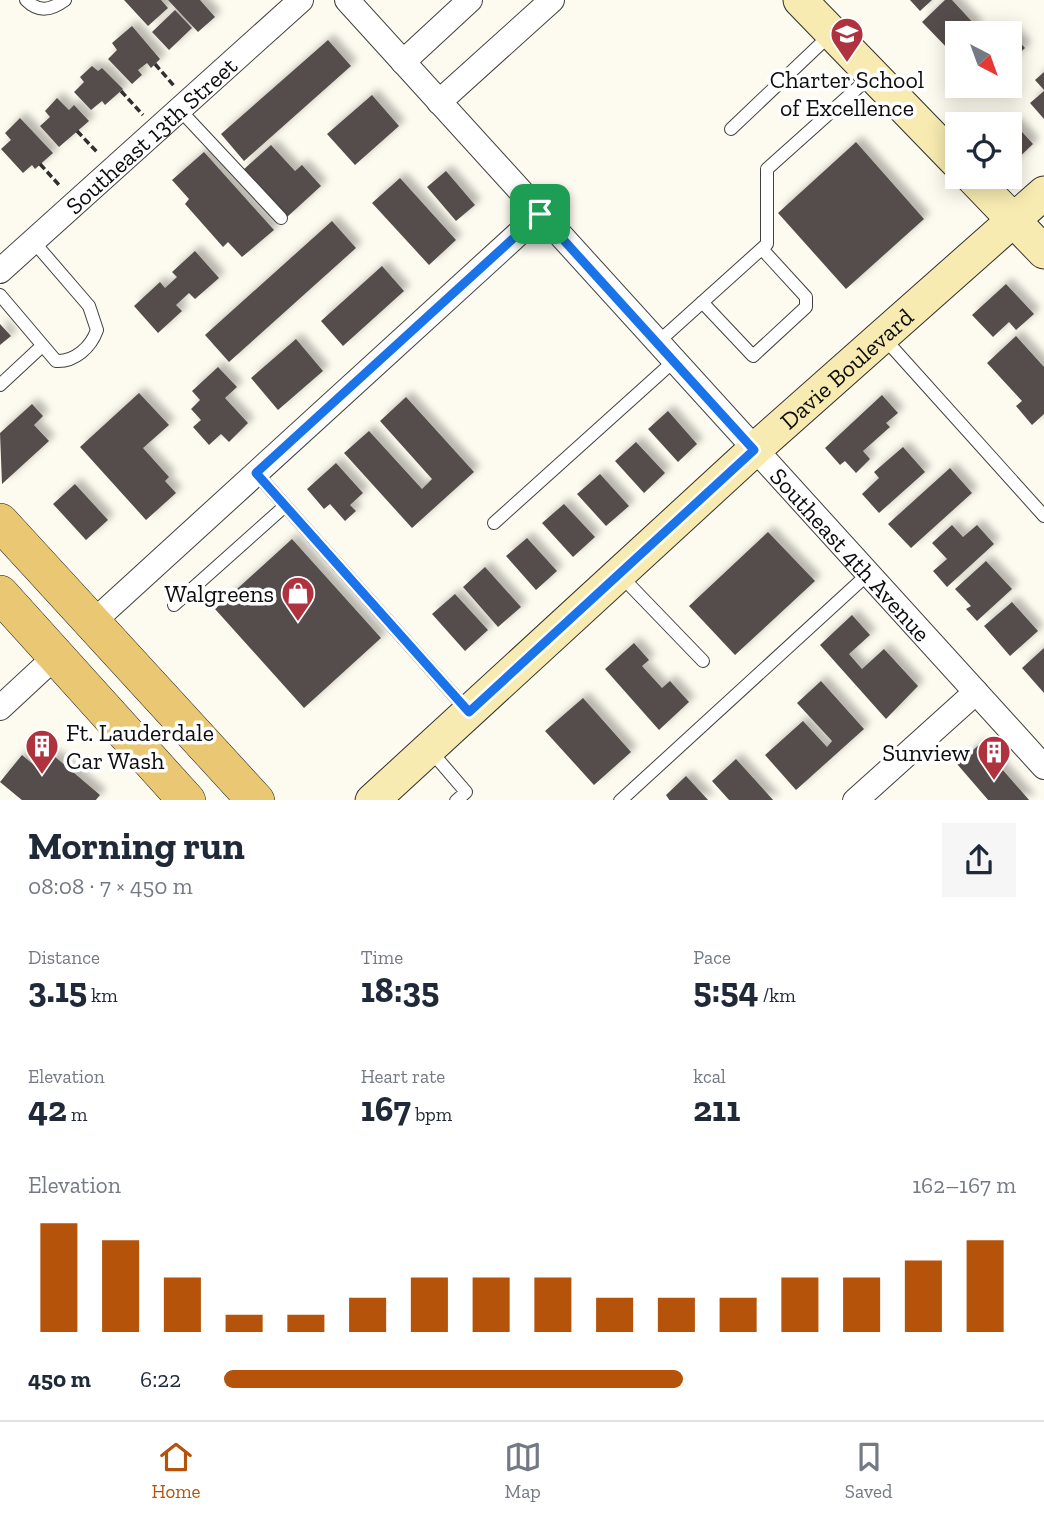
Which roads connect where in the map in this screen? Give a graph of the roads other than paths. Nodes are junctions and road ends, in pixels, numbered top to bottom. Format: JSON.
{"nodes":[{"id":1,"x":26,"y":0,"type":"edge"},
{"id":2,"x":65,"y":0,"type":"edge"},
{"id":3,"x":301,"y":0,"type":"edge"},
{"id":4,"x":347,"y":0,"type":"edge"},
{"id":5,"x":470,"y":0,"type":"edge"},
{"id":6,"x":552,"y":0,"type":"edge"},
{"id":7,"x":800,"y":0,"type":"edge"},
{"id":8,"x":832,"y":33,"type":"junction"},
{"id":9,"x":403,"y":62,"type":"junction"},
{"id":10,"x":873,"y":74,"type":"junction"},
{"id":11,"x":439,"y":102,"type":"junction"},
{"id":12,"x":183,"y":105,"type":"junction"},
{"id":13,"x":731,"y":129,"type":"dead end"},
{"id":14,"x":945,"y":149,"type":"edge"},
{"id":15,"x":984,"y":189,"type":"edge"},
{"id":16,"x":1044,"y":193,"type":"edge"},
{"id":17,"x":540,"y":214,"type":"junction"},
{"id":18,"x":281,"y":218,"type":"dead end"},
{"id":19,"x":1014,"y":220,"type":"junction"},
{"id":20,"x":33,"y":241,"type":"junction"},
{"id":21,"x":762,"y":249,"type":"junction"},
{"id":22,"x":1044,"y":252,"type":"edge"},
{"id":23,"x":0,"y":271,"type":"edge"},
{"id":24,"x":0,"y":295,"type":"edge"},
{"id":25,"x":702,"y":302,"type":"junction"},
{"id":26,"x":882,"y":337,"type":"junction"},
{"id":27,"x":657,"y":343,"type":"junction"},
{"id":28,"x":42,"y":346,"type":"junction"},
{"id":29,"x":674,"y":361,"type":"junction"},
{"id":30,"x":0,"y":385,"type":"edge"},
{"id":31,"x":754,"y":450,"type":"junction"},
{"id":32,"x":256,"y":473,"type":"junction"},
{"id":33,"x":285,"y":506,"type":"junction"},
{"id":34,"x":1044,"y":516,"type":"edge"},
{"id":35,"x":0,"y":522,"type":"edge"},
{"id":36,"x":494,"y":523,"type":"dead end"},
{"id":37,"x":619,"y":574,"type":"junction"},
{"id":38,"x":868,"y":574,"type":"junction"},
{"id":39,"x":0,"y":594,"type":"edge"},
{"id":40,"x":174,"y":605,"type":"dead end"},
{"id":41,"x":92,"y":623,"type":"junction"},
{"id":42,"x":56,"y":656,"type":"junction"},
{"id":43,"x":703,"y":661,"type":"dead end"},
{"id":44,"x":976,"y":692,"type":"junction"},
{"id":45,"x":4,"y":698,"type":"edge"},
{"id":46,"x":469,"y":712,"type":"junction"},
{"id":47,"x":428,"y":749,"type":"junction"},
{"id":48,"x":1044,"y":767,"type":"edge"},
{"id":49,"x":465,"y":798,"type":"edge"},
{"id":50,"x":187,"y":800,"type":"edge"},
{"id":51,"x":256,"y":800,"type":"edge"},
{"id":52,"x":372,"y":800,"type":"edge"},
{"id":53,"x":620,"y":800,"type":"edge"},
{"id":54,"x":855,"y":800,"type":"edge"}],
"edges":[{"from":1,"to":2,"type":"lane"},
{"from":3,"to":12,"type":"street","name":"Southeast 13th Street"},
{"from":4,"to":9,"type":"street","name":"Southeast 4th Avenue"},
{"from":5,"to":9,"type":"street"},
{"from":6,"to":11,"type":"street"},
{"from":7,"to":8,"type":"main road"},
{"from":8,"to":10,"type":"main road"},
{"from":8,"to":13,"type":"lane"},
{"from":9,"to":11,"type":"street","name":"Southeast 4th Avenue"},
{"from":10,"to":14,"type":"main road"},
{"from":10,"to":21,"type":"lane"},
{"from":11,"to":17,"type":"street","name":"Southeast 4th Avenue"},
{"from":12,"to":18,"type":"lane"},
{"from":12,"to":20,"type":"street","name":"Southeast 13th Street"},
{"from":15,"to":19,"type":"main road"},
{"from":16,"to":19,"type":"main road","name":"Davie Boulevard"},
{"from":17,"to":27,"type":"street","name":"Southeast 4th Avenue"},
{"from":17,"to":32,"type":"street"},
{"from":19,"to":22,"type":"main road"},
{"from":19,"to":26,"type":"main road","name":"Davie Boulevard"},
{"from":20,"to":23,"type":"street","name":"Southeast 13th Street"},
{"from":20,"to":28,"type":"lane"},
{"from":21,"to":25,"type":"lane"},
{"from":21,"to":25,"type":"lane"},
{"from":24,"to":28,"type":"lane"},
{"from":25,"to":27,"type":"lane"},
{"from":26,"to":31,"type":"main road","name":"Davie Boulevard"},
{"from":26,"to":34,"type":"lane"},
{"from":27,"to":29,"type":"street","name":"Southeast 4th Avenue"},
{"from":28,"to":30,"type":"lane"},
{"from":29,"to":31,"type":"street","name":"Southeast 4th Avenue"},
{"from":29,"to":36,"type":"lane"},
{"from":31,"to":37,"type":"main road","name":"Davie Boulevard"},
{"from":31,"to":38,"type":"street","name":"Southeast 4th Avenue"},
{"from":32,"to":33,"type":"lane"},
{"from":32,"to":41,"type":"street"},
{"from":33,"to":40,"type":"lane"},
{"from":33,"to":46,"type":"lane"},
{"from":35,"to":41,"type":"main road"},
{"from":37,"to":43,"type":"lane"},
{"from":37,"to":46,"type":"main road","name":"Davie Boulevard"},
{"from":38,"to":44,"type":"street","name":"Southeast 4th Avenue"},
{"from":38,"to":53,"type":"lane"},
{"from":39,"to":42,"type":"main road"},
{"from":41,"to":51,"type":"main road"},
{"from":42,"to":45,"type":"street"},
{"from":42,"to":50,"type":"main road"},
{"from":44,"to":48,"type":"street","name":"Southeast 4th Avenue"},
{"from":44,"to":54,"type":"street"},
{"from":46,"to":47,"type":"main road","name":"Davie Boulevard"},
{"from":47,"to":49,"type":"lane"},
{"from":47,"to":52,"type":"main road","name":"Davie Boulevard"}]}
